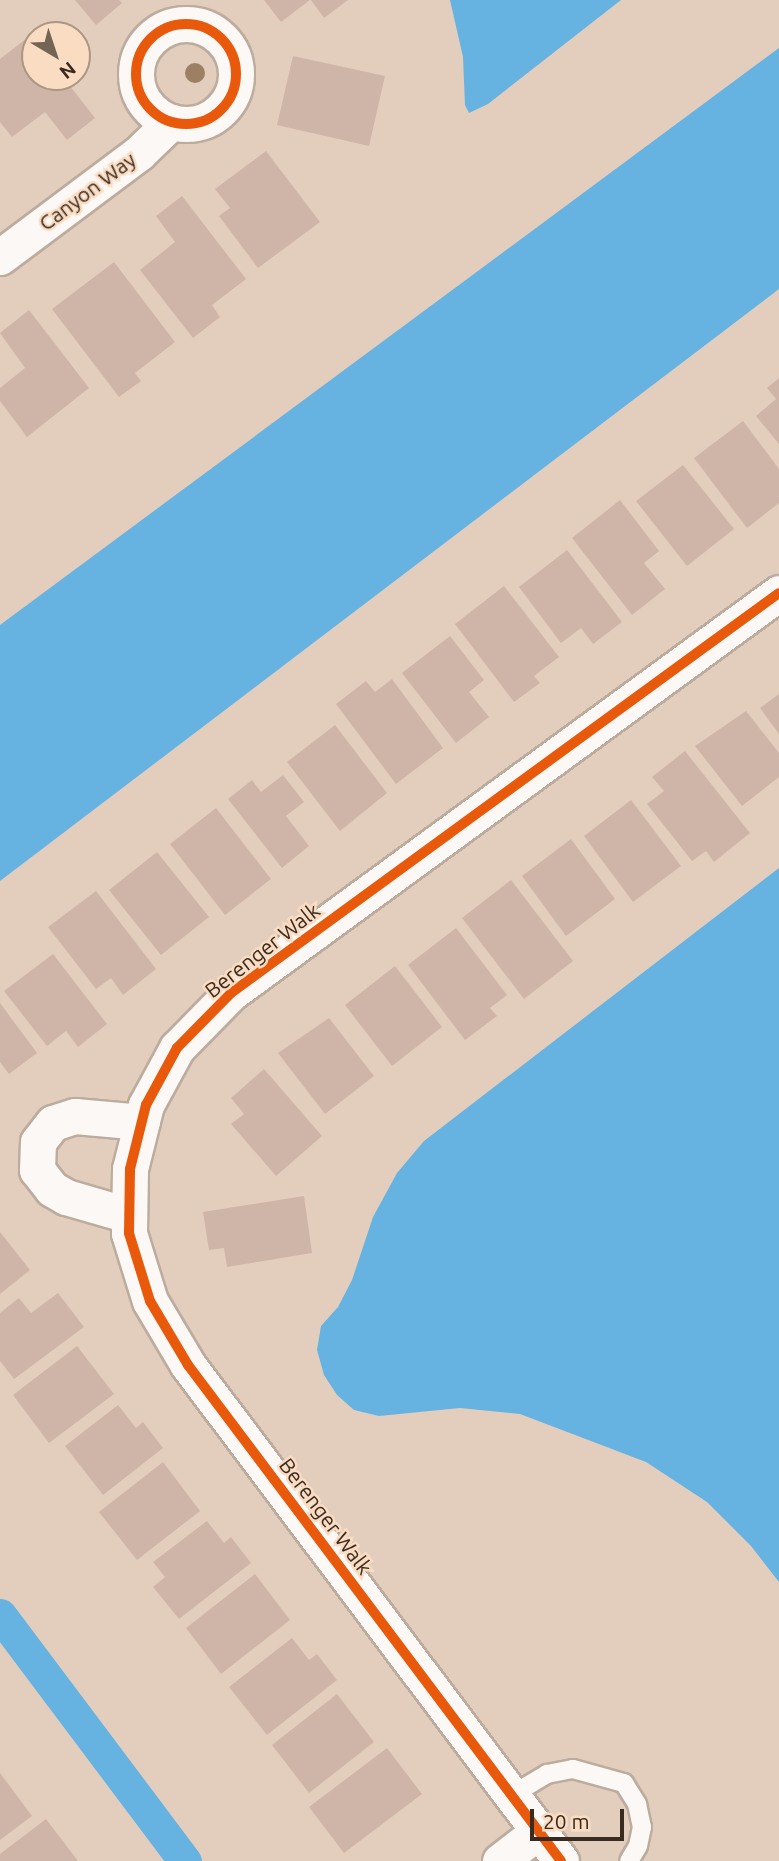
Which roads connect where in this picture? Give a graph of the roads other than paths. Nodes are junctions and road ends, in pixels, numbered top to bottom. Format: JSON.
{"nodes":[{"id":1,"x":171,"y":122,"type":"dead end"},
{"id":2,"x":0,"y":257,"type":"edge"},
{"id":3,"x":779,"y":593,"type":"edge"},
{"id":4,"x":142,"y":1122,"type":"junction"},
{"id":5,"x":128,"y":1216,"type":"junction"},
{"id":6,"x":512,"y":1795,"type":"junction"},
{"id":7,"x":539,"y":1831,"type":"junction"},
{"id":8,"x":500,"y":1861,"type":"edge"},
{"id":9,"x":561,"y":1861,"type":"edge"},
{"id":10,"x":629,"y":1861,"type":"edge"}],
"edges":[{"from":1,"to":2,"type":"street","name":"Canyon Way"},
{"from":3,"to":4,"type":"street","name":"Berenger Walk"},
{"from":4,"to":5,"type":"street","name":"Berenger Walk"},
{"from":4,"to":5,"type":"street"},
{"from":5,"to":6,"type":"street","name":"Berenger Walk"},
{"from":6,"to":7,"type":"street","name":"Berenger Walk"},
{"from":6,"to":10,"type":"lane"},
{"from":7,"to":8,"type":"street"},
{"from":7,"to":9,"type":"street","name":"Berenger Walk"}]}
